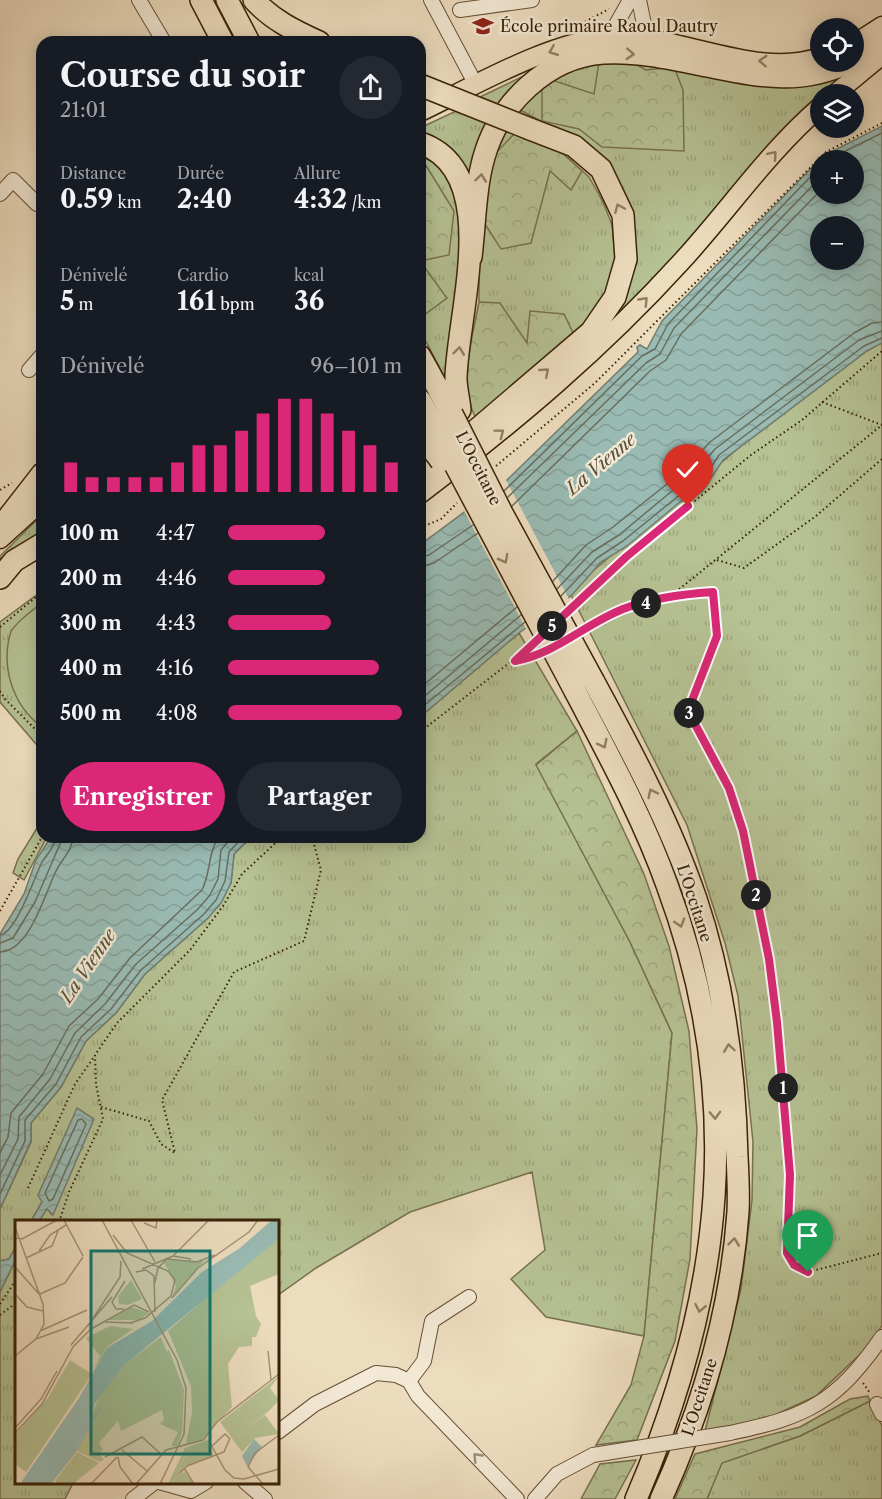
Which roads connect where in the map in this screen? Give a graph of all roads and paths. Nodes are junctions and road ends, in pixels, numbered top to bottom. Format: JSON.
{"nodes":[{"id":1,"x":139,"y":0,"type":"edge"},
{"id":2,"x":195,"y":0,"type":"edge"},
{"id":3,"x":201,"y":0,"type":"edge"},
{"id":4,"x":226,"y":0,"type":"edge"},
{"id":5,"x":254,"y":0,"type":"edge"},
{"id":6,"x":430,"y":0,"type":"edge"},
{"id":7,"x":532,"y":0,"type":"edge"},
{"id":8,"x":630,"y":0,"type":"edge"},
{"id":9,"x":639,"y":0,"type":"edge"},
{"id":10,"x":460,"y":10,"type":"dead end"},
{"id":11,"x":882,"y":26,"type":"edge"},
{"id":12,"x":160,"y":36,"type":"edge"},
{"id":13,"x":210,"y":36,"type":"edge"},
{"id":14,"x":220,"y":36,"type":"edge"},
{"id":15,"x":246,"y":36,"type":"edge"},
{"id":16,"x":305,"y":36,"type":"edge"},
{"id":17,"x":609,"y":37,"type":"junction"},
{"id":18,"x":864,"y":38,"type":"edge"},
{"id":19,"x":658,"y":40,"type":"junction"},
{"id":20,"x":882,"y":45,"type":"edge"},
{"id":21,"x":864,"y":54,"type":"edge"},
{"id":22,"x":882,"y":55,"type":"edge"},
{"id":23,"x":810,"y":61,"type":"edge"},
{"id":24,"x":828,"y":72,"type":"edge"},
{"id":25,"x":847,"y":84,"type":"edge"},
{"id":26,"x":476,"y":85,"type":"junction"},
{"id":27,"x":426,"y":87,"type":"edge"},
{"id":28,"x":426,"y":109,"type":"edge"},
{"id":29,"x":810,"y":116,"type":"edge"},
{"id":30,"x":882,"y":123,"type":"edge"},
{"id":31,"x":426,"y":145,"type":"edge"},
{"id":32,"x":0,"y":195,"type":"edge"},
{"id":33,"x":36,"y":203,"type":"edge"},
{"id":34,"x":471,"y":257,"type":"junction"},
{"id":35,"x":882,"y":351,"type":"edge"},
{"id":36,"x":36,"y":362,"type":"edge"},
{"id":37,"x":29,"y":370,"type":"dead end"},
{"id":38,"x":426,"y":374,"type":"edge"},
{"id":39,"x":822,"y":402,"type":"junction"},
{"id":40,"x":426,"y":406,"type":"edge"},
{"id":41,"x":441,"y":420,"type":"edge"},
{"id":42,"x":882,"y":425,"type":"edge"},
{"id":43,"x":882,"y":459,"type":"edge"},
{"id":44,"x":492,"y":470,"type":"dead end"},
{"id":45,"x":426,"y":473,"type":"edge"},
{"id":46,"x":36,"y":482,"type":"edge"},
{"id":47,"x":426,"y":489,"type":"edge"},
{"id":48,"x":467,"y":505,"type":"junction"},
{"id":49,"x":36,"y":506,"type":"edge"},
{"id":50,"x":426,"y":525,"type":"edge"},
{"id":51,"x":0,"y":528,"type":"edge"},
{"id":52,"x":0,"y":538,"type":"edge"},
{"id":53,"x":36,"y":548,"type":"edge"},
{"id":54,"x":36,"y":559,"type":"edge"},
{"id":55,"x":716,"y":560,"type":"junction"},
{"id":56,"x":0,"y":579,"type":"edge"},
{"id":57,"x":672,"y":595,"type":"junction"},
{"id":58,"x":36,"y":596,"type":"edge"},
{"id":59,"x":566,"y":613,"type":"dead end"},
{"id":60,"x":0,"y":627,"type":"edge"},
{"id":61,"x":580,"y":633,"type":"dead end"},
{"id":62,"x":532,"y":645,"type":"dead end"},
{"id":63,"x":543,"y":652,"type":"dead end"},
{"id":64,"x":515,"y":661,"type":"junction"},
{"id":65,"x":585,"y":687,"type":"junction"},
{"id":66,"x":0,"y":691,"type":"edge"},
{"id":67,"x":426,"y":728,"type":"edge"},
{"id":68,"x":36,"y":730,"type":"edge"},
{"id":69,"x":39,"y":843,"type":"edge"},
{"id":70,"x":276,"y":843,"type":"edge"},
{"id":71,"x":314,"y":843,"type":"edge"},
{"id":72,"x":0,"y":911,"type":"edge"},
{"id":73,"x":95,"y":1055,"type":"junction"},
{"id":74,"x":101,"y":1107,"type":"junction"},
{"id":75,"x":28,"y":1188,"type":"dead end"},
{"id":76,"x":59,"y":1220,"type":"edge"},
{"id":77,"x":882,"y":1253,"type":"edge"},
{"id":78,"x":15,"y":1282,"type":"edge"},
{"id":79,"x":468,"y":1297,"type":"dead end"},
{"id":80,"x":0,"y":1304,"type":"edge"},
{"id":81,"x":15,"y":1305,"type":"edge"},
{"id":82,"x":0,"y":1315,"type":"edge"},
{"id":83,"x":882,"y":1337,"type":"edge"},
{"id":84,"x":857,"y":1373,"type":"junction"},
{"id":85,"x":409,"y":1381,"type":"junction"},
{"id":86,"x":879,"y":1409,"type":"edge"},
{"id":87,"x":279,"y":1431,"type":"edge"},
{"id":88,"x":154,"y":1484,"type":"edge"},
{"id":89,"x":162,"y":1484,"type":"edge"},
{"id":90,"x":204,"y":1484,"type":"edge"},
{"id":91,"x":247,"y":1484,"type":"edge"},
{"id":92,"x":191,"y":1495,"type":"edge"},
{"id":93,"x":133,"y":1499,"type":"edge"},
{"id":94,"x":265,"y":1499,"type":"edge"},
{"id":95,"x":517,"y":1499,"type":"edge"},
{"id":96,"x":534,"y":1499,"type":"edge"},
{"id":97,"x":636,"y":1499,"type":"edge"},
{"id":98,"x":661,"y":1499,"type":"edge"}],
"edges":[{"from":1,"to":12,"type":"street"},
{"from":2,"to":13,"type":"highway"},
{"from":3,"to":14,"type":"highway"},
{"from":4,"to":15,"type":"highway"},
{"from":5,"to":16,"type":"highway"},
{"from":6,"to":26,"type":"street"},
{"from":7,"to":10,"type":"street"},
{"from":8,"to":17,"type":"street"},
{"from":9,"to":19,"type":"street"},
{"from":11,"to":18,"type":"main road"},
{"from":17,"to":19,"type":"main road"},
{"from":17,"to":26,"type":"main road","one_way":true},
{"from":23,"to":19,"type":"main road","one_way":true},
{"from":20,"to":21,"type":"highway"},
{"from":22,"to":25,"type":"main road"},
{"from":34,"to":24,"type":"highway","one_way":true},
{"from":26,"to":28,"type":"main road"},
{"from":45,"to":27,"type":"highway","one_way":true,"bridge":true},
{"from":47,"to":29,"type":"main road","one_way":true},
{"from":30,"to":44,"type":"path"},
{"from":31,"to":34,"type":"highway"},
{"from":32,"to":33,"type":"street"},
{"from":41,"to":34,"type":"highway","one_way":true},
{"from":35,"to":39,"type":"path"},
{"from":36,"to":37,"type":"street"},
{"from":38,"to":41,"type":"highway","name":"L'Occitane"},
{"from":39,"to":42,"type":"path"},
{"from":39,"to":59,"type":"path"},
{"from":40,"to":41,"type":"highway","name":"L'Occitane"},
{"from":41,"to":48,"type":"highway","name":"L'Occitane","bridge":true},
{"from":41,"to":65,"type":"highway","name":"L'Occitane","bridge":true},
{"from":42,"to":55,"type":"path"},
{"from":43,"to":55,"type":"path"},
{"from":46,"to":51,"type":"highway"},
{"from":48,"to":50,"type":"path"},
{"from":48,"to":65,"type":"highway","name":"L'Occitane","one_way":true,"bridge":true},
{"from":49,"to":52,"type":"main road"},
{"from":53,"to":56,"type":"highway"},
{"from":54,"to":56,"type":"main road"},
{"from":55,"to":57,"type":"path"},
{"from":57,"to":61,"type":"path"},
{"from":57,"to":77,"type":"path"},
{"from":58,"to":60,"type":"path"},
{"from":62,"to":64,"type":"path"},
{"from":63,"to":64,"type":"path"},
{"from":64,"to":67,"type":"path"},
{"from":65,"to":97,"type":"highway","name":"L'Occitane","one_way":true},
{"from":98,"to":65,"type":"highway","name":"L'Occitane","one_way":true},
{"from":66,"to":68,"type":"path"},
{"from":69,"to":72,"type":"path"},
{"from":70,"to":73,"type":"path"},
{"from":71,"to":74,"type":"path"},
{"from":73,"to":74,"type":"path"},
{"from":73,"to":75,"type":"path"},
{"from":74,"to":76,"type":"path"},
{"from":78,"to":80,"type":"path"},
{"from":79,"to":85,"type":"street"},
{"from":81,"to":82,"type":"path"},
{"from":83,"to":84,"type":"street"},
{"from":84,"to":86,"type":"path"},
{"from":84,"to":96,"type":"street","bridge":true},
{"from":85,"to":87,"type":"street"},
{"from":95,"to":85,"type":"street","one_way":true},
{"from":88,"to":93,"type":"street"},
{"from":89,"to":92,"type":"street"},
{"from":90,"to":92,"type":"street"},
{"from":91,"to":94,"type":"street"}]}
